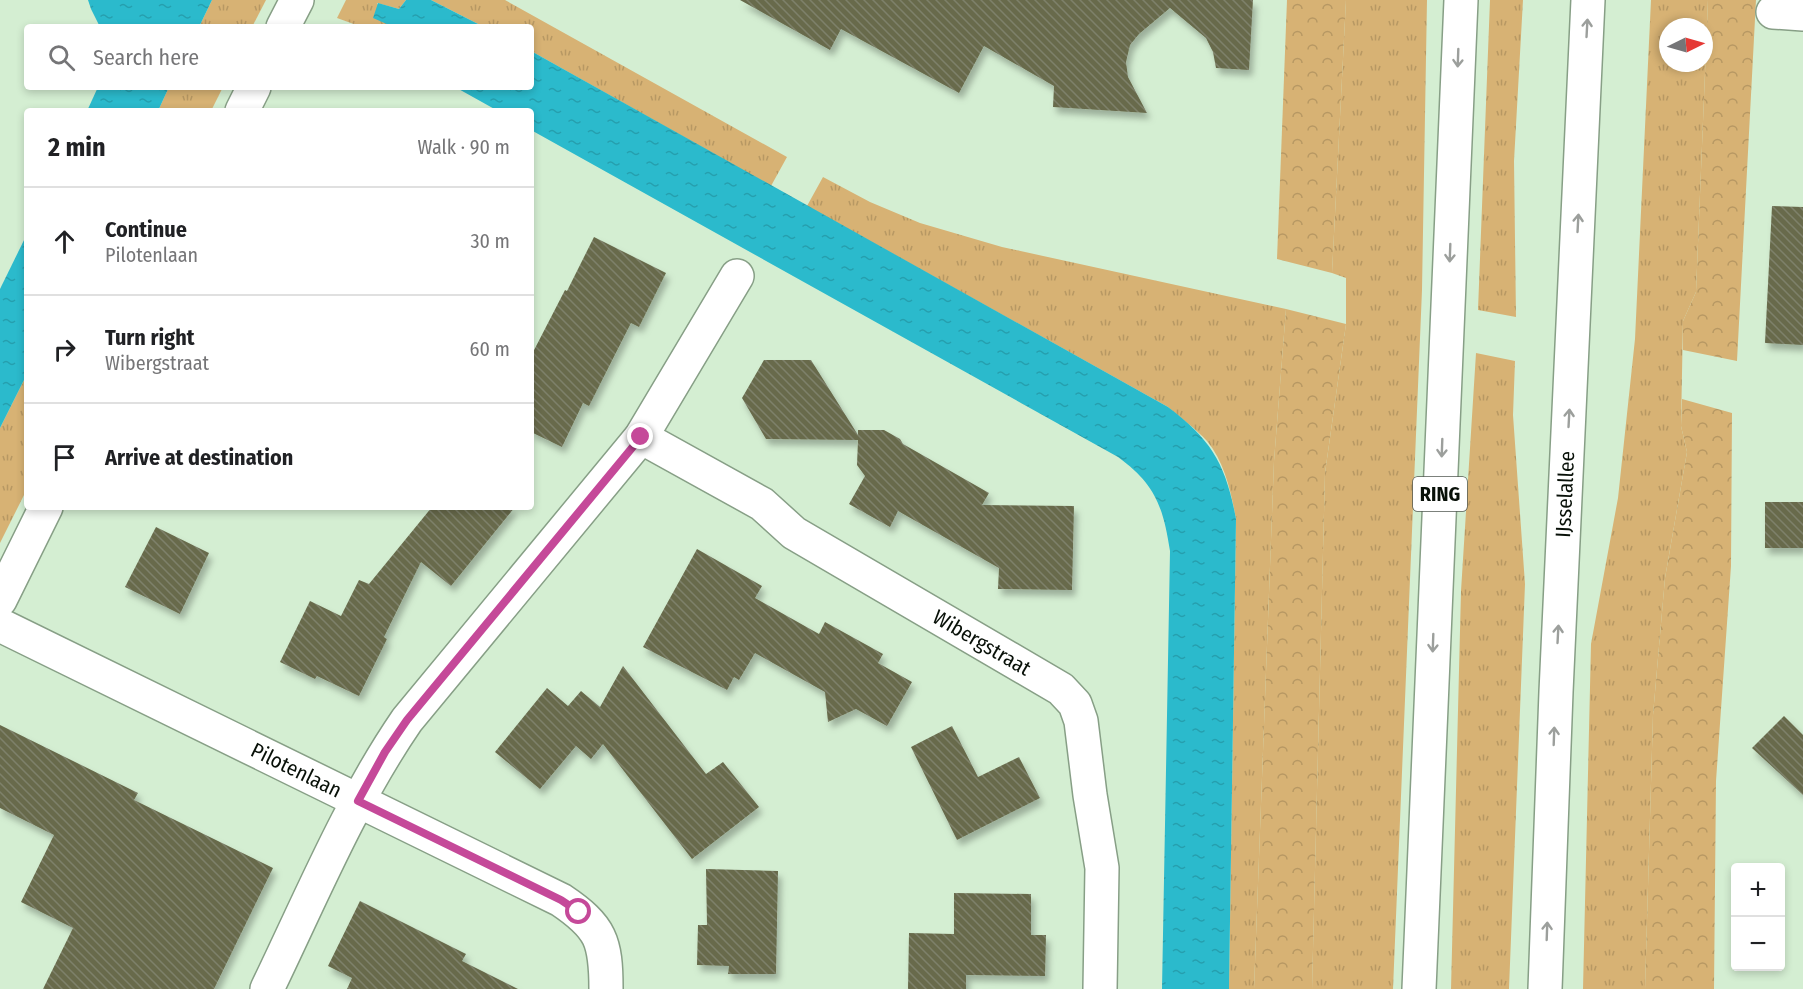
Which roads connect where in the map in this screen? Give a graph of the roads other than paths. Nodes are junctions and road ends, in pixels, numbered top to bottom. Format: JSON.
{"nodes":[{"id":1,"x":297,"y":0,"type":"edge"},
{"id":2,"x":1461,"y":0,"type":"edge"},
{"id":3,"x":1588,"y":0,"type":"edge"},
{"id":4,"x":285,"y":24,"type":"edge"},
{"id":5,"x":252,"y":90,"type":"edge"},
{"id":6,"x":244,"y":108,"type":"edge"},
{"id":7,"x":737,"y":276,"type":"dead end"},
{"id":8,"x":641,"y":437,"type":"junction"},
{"id":9,"x":45,"y":510,"type":"edge"},
{"id":10,"x":0,"y":600,"type":"edge"},
{"id":11,"x":0,"y":625,"type":"edge"},
{"id":12,"x":358,"y":801,"type":"junction"},
{"id":13,"x":267,"y":989,"type":"edge"},
{"id":14,"x":606,"y":989,"type":"edge"},
{"id":15,"x":1100,"y":989,"type":"edge"},
{"id":16,"x":1419,"y":989,"type":"edge"},
{"id":17,"x":1545,"y":989,"type":"edge"}],
"edges":[{"from":1,"to":4,"type":"street"},
{"from":2,"to":16,"type":"street","number":"RING","one_way":true},
{"from":17,"to":3,"type":"street","name":"IJsselallee","one_way":true},
{"from":5,"to":6,"type":"street"},
{"from":7,"to":8,"type":"street"},
{"from":8,"to":12,"type":"street"},
{"from":8,"to":15,"type":"street","name":"Wibergstraat"},
{"from":9,"to":10,"type":"street"},
{"from":11,"to":12,"type":"street","name":"Pilotenlaan"},
{"from":12,"to":13,"type":"street"},
{"from":12,"to":14,"type":"street","name":"Pilotenlaan"}]}
